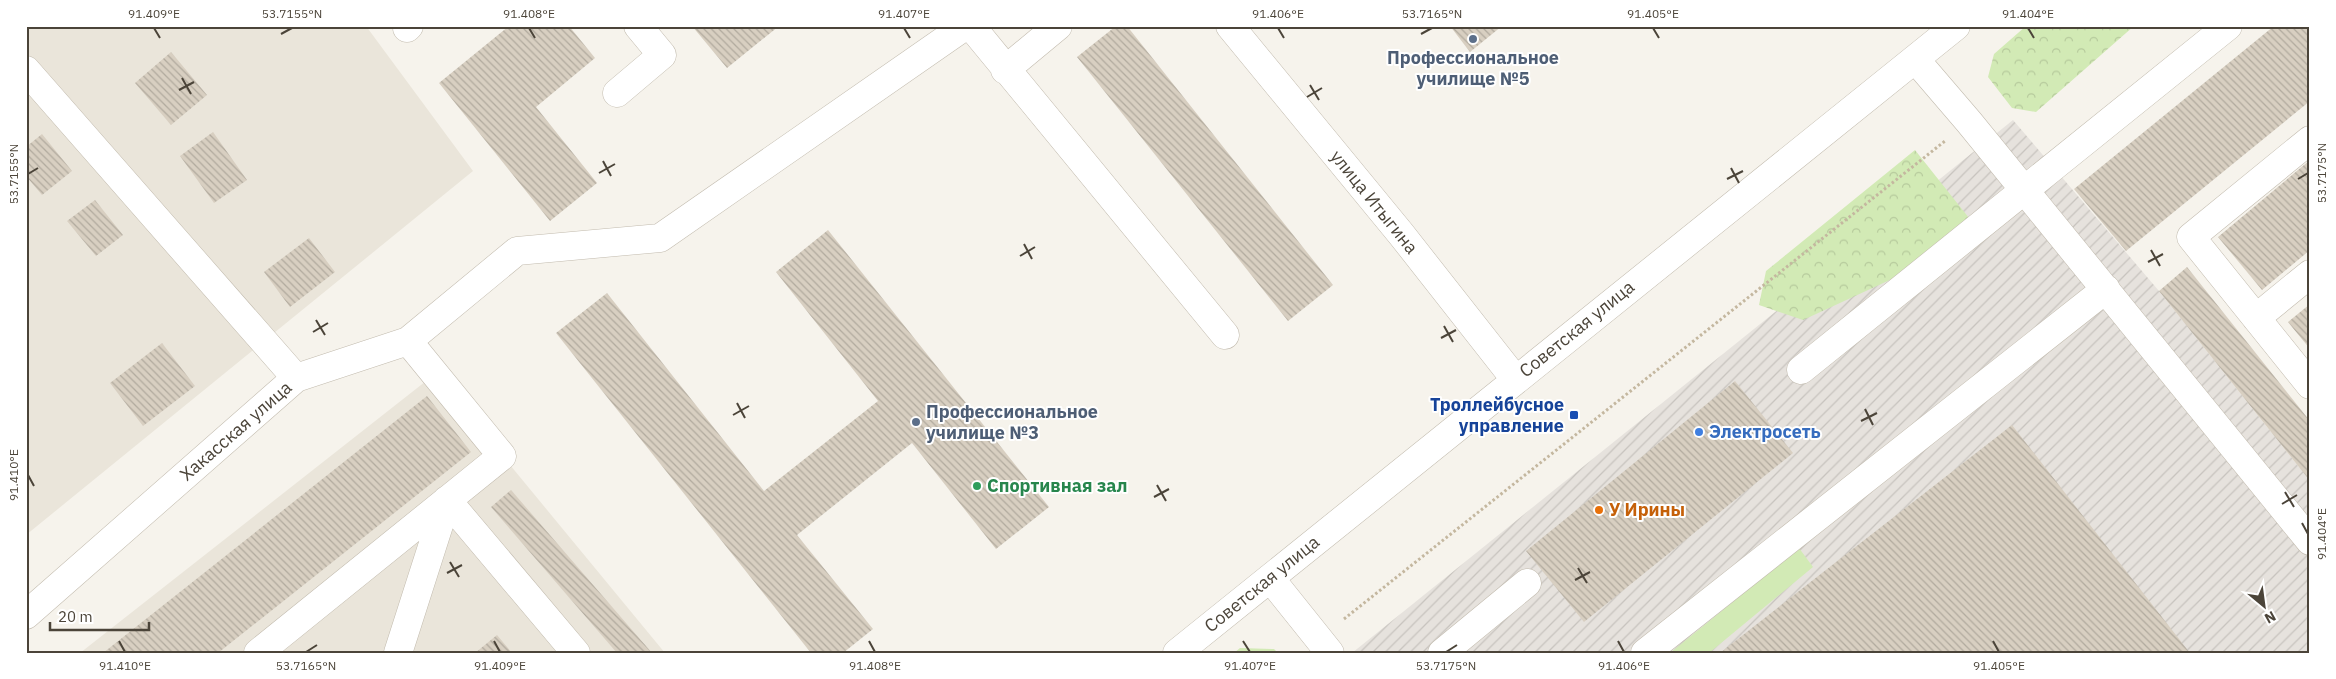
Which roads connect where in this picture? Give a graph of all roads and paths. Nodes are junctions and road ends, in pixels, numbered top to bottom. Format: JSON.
{"nodes":[{"id":1,"x":638,"y":26,"type":"edge"},
{"id":2,"x":965,"y":26,"type":"edge"},
{"id":3,"x":971,"y":26,"type":"edge"},
{"id":4,"x":1058,"y":26,"type":"edge"},
{"id":5,"x":1230,"y":26,"type":"edge"},
{"id":6,"x":1956,"y":26,"type":"edge"},
{"id":7,"x":2228,"y":26,"type":"edge"},
{"id":8,"x":1915,"y":59,"type":"junction"},
{"id":9,"x":26,"y":70,"type":"edge"},
{"id":10,"x":1005,"y":70,"type":"junction"},
{"id":11,"x":617,"y":93,"type":"dead end"},
{"id":12,"x":1969,"y":122,"type":"junction"},
{"id":13,"x":2310,"y":140,"type":"edge"},
{"id":14,"x":2024,"y":189,"type":"junction"},
{"id":15,"x":2310,"y":274,"type":"edge"},
{"id":16,"x":2106,"y":289,"type":"junction"},
{"id":17,"x":2256,"y":318,"type":"junction"},
{"id":18,"x":1225,"y":335,"type":"dead end"},
{"id":19,"x":408,"y":341,"type":"junction"},
{"id":20,"x":1801,"y":370,"type":"dead end"},
{"id":21,"x":296,"y":378,"type":"junction"},
{"id":22,"x":1515,"y":379,"type":"junction"},
{"id":23,"x":2310,"y":385,"type":"edge"},
{"id":24,"x":447,"y":500,"type":"junction"},
{"id":25,"x":2310,"y":541,"type":"edge"},
{"id":26,"x":1270,"y":578,"type":"junction"},
{"id":27,"x":1527,"y":584,"type":"dead end"},
{"id":28,"x":26,"y":615,"type":"edge"},
{"id":29,"x":1324,"y":646,"type":"edge"},
{"id":30,"x":258,"y":653,"type":"edge"},
{"id":31,"x":398,"y":653,"type":"edge"},
{"id":32,"x":576,"y":653,"type":"edge"},
{"id":33,"x":1177,"y":653,"type":"edge"},
{"id":34,"x":1442,"y":653,"type":"edge"},
{"id":35,"x":1645,"y":653,"type":"edge"}],
"edges":[{"from":1,"to":11,"type":"street"},
{"from":2,"to":19,"type":"street","name":"Хакасская улица"},
{"from":3,"to":10,"type":"street"},
{"from":4,"to":10,"type":"street"},
{"from":5,"to":22,"type":"street","name":"улица Итыгина"},
{"from":6,"to":8,"type":"street","name":"Советская улица"},
{"from":7,"to":14,"type":"street"},
{"from":8,"to":12,"type":"street"},
{"from":8,"to":22,"type":"street","name":"Советская улица"},
{"from":9,"to":21,"type":"street"},
{"from":10,"to":18,"type":"street"},
{"from":12,"to":14,"type":"street"},
{"from":12,"to":29,"type":"path"},
{"from":13,"to":17,"type":"street"},
{"from":14,"to":16,"type":"street"},
{"from":14,"to":20,"type":"street"},
{"from":15,"to":17,"type":"street"},
{"from":16,"to":25,"type":"street"},
{"from":16,"to":35,"type":"street"},
{"from":17,"to":23,"type":"street"},
{"from":19,"to":21,"type":"street","name":"Хакасская улица"},
{"from":19,"to":24,"type":"street"},
{"from":21,"to":28,"type":"street","name":"Хакасская улица"},
{"from":22,"to":26,"type":"street","name":"Советская улица"},
{"from":24,"to":30,"type":"street"},
{"from":24,"to":31,"type":"street"},
{"from":24,"to":32,"type":"street"},
{"from":26,"to":29,"type":"street"},
{"from":26,"to":33,"type":"street","name":"Советская улица"},
{"from":27,"to":34,"type":"street"}]}
